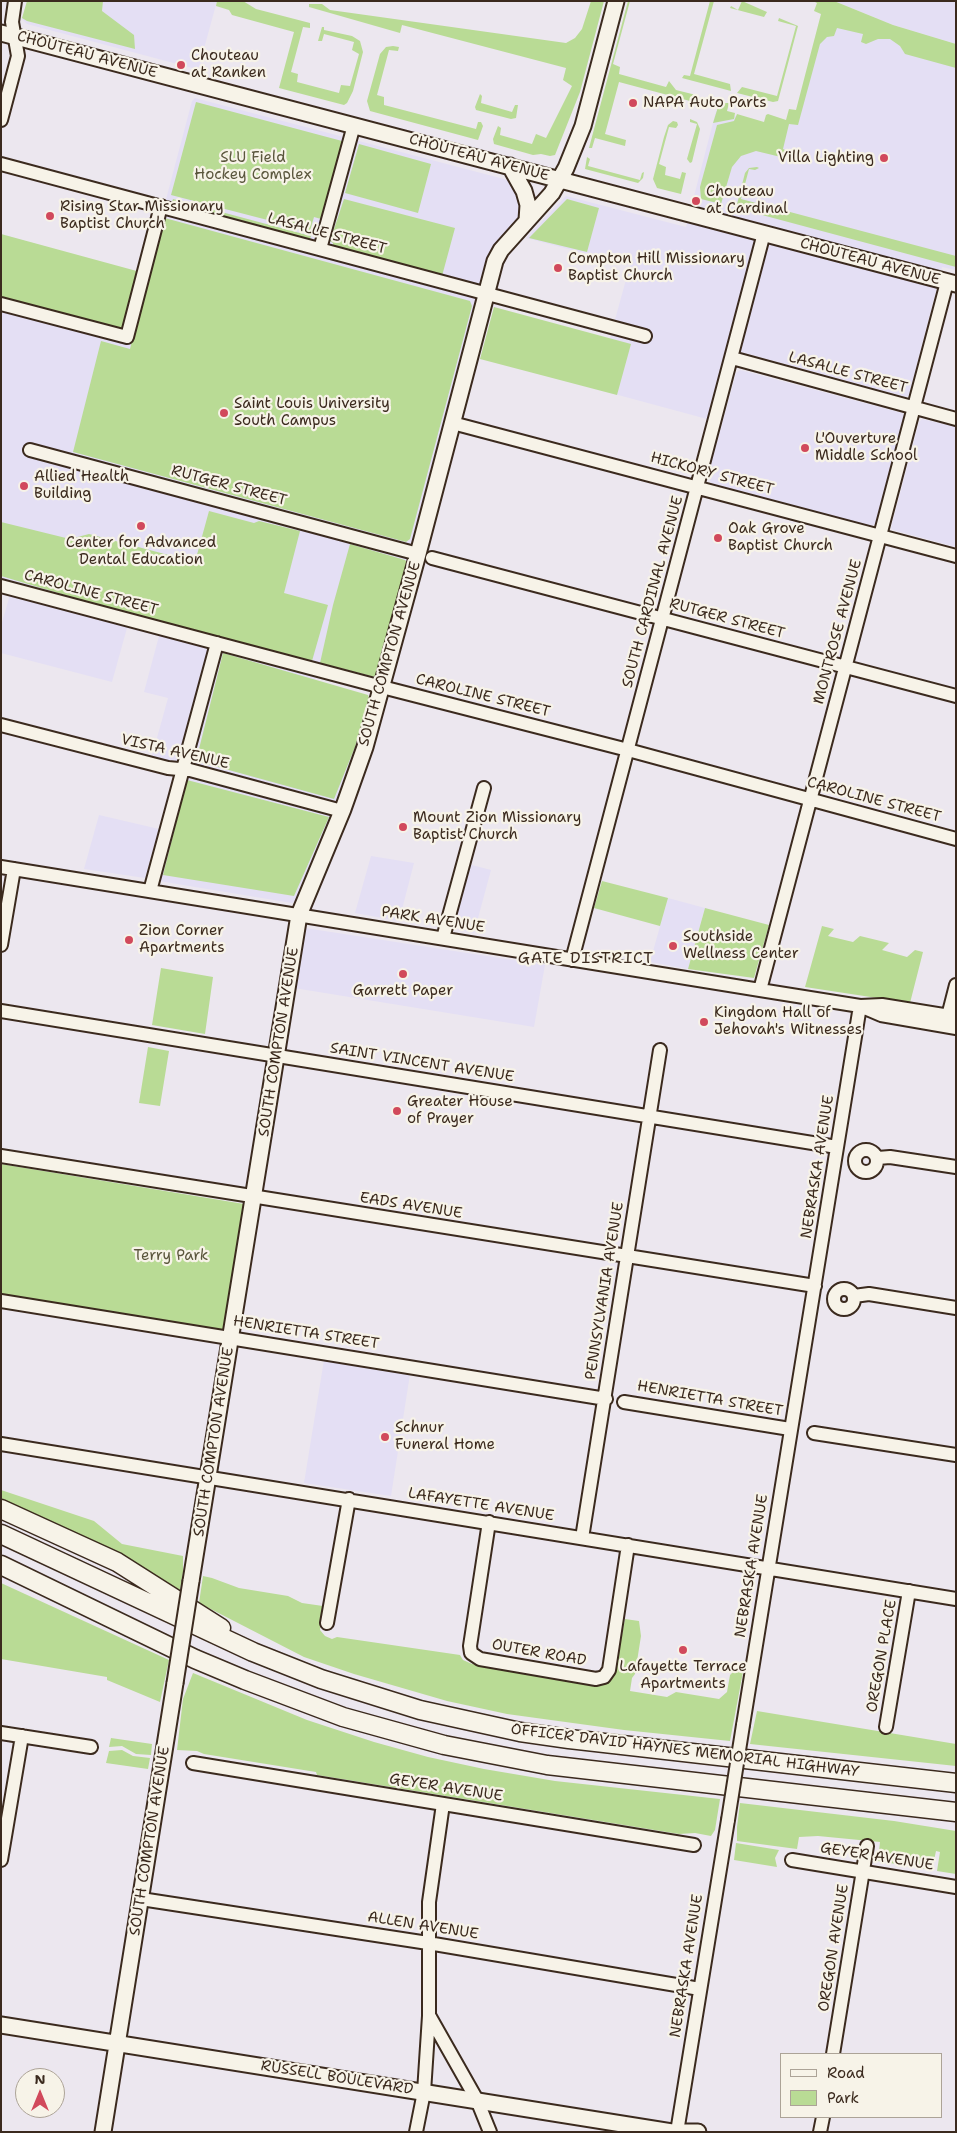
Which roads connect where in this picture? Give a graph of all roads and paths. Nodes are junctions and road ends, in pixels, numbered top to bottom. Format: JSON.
{"nodes":[{"id":1,"x":15,"y":1,"type":"edge"},
{"id":2,"x":616,"y":1,"type":"edge"},
{"id":3,"x":8,"y":35,"type":"edge"},
{"id":4,"x":1,"y":120,"type":"edge"},
{"id":5,"x":354,"y":126,"type":"junction"},
{"id":6,"x":1,"y":164,"type":"edge"},
{"id":7,"x":510,"y":166,"type":"junction"},
{"id":8,"x":560,"y":180,"type":"junction"},
{"id":9,"x":160,"y":206,"type":"junction"},
{"id":10,"x":527,"y":220,"type":"junction"},
{"id":11,"x":764,"y":233,"type":"junction"},
{"id":12,"x":320,"y":249,"type":"junction"},
{"id":13,"x":951,"y":283,"type":"edge"},
{"id":14,"x":486,"y":294,"type":"junction"},
{"id":15,"x":1,"y":304,"type":"edge"},
{"id":16,"x":645,"y":336,"type":"dead end"},
{"id":17,"x":732,"y":358,"type":"junction"},
{"id":18,"x":914,"y":408,"type":"junction"},
{"id":19,"x":956,"y":419,"type":"edge"},
{"id":20,"x":460,"y":425,"type":"dead end"},
{"id":21,"x":30,"y":450,"type":"dead end"},
{"id":22,"x":697,"y":487,"type":"junction"},
{"id":23,"x":881,"y":536,"type":"junction"},
{"id":24,"x":425,"y":556,"type":"junction"},
{"id":25,"x":956,"y":556,"type":"edge"},
{"id":26,"x":1,"y":586,"type":"edge"},
{"id":27,"x":661,"y":618,"type":"junction"},
{"id":28,"x":217,"y":643,"type":"junction"},
{"id":29,"x":845,"y":666,"type":"junction"},
{"id":30,"x":382,"y":687,"type":"junction"},
{"id":31,"x":956,"y":696,"type":"edge"},
{"id":32,"x":1,"y":725,"type":"edge"},
{"id":33,"x":628,"y":750,"type":"junction"},
{"id":34,"x":182,"y":770,"type":"junction"},
{"id":35,"x":484,"y":788,"type":"dead end"},
{"id":36,"x":809,"y":799,"type":"junction"},
{"id":37,"x":342,"y":811,"type":"junction"},
{"id":38,"x":956,"y":839,"type":"edge"},
{"id":39,"x":7,"y":868,"type":"edge"},
{"id":40,"x":150,"y":891,"type":"junction"},
{"id":41,"x":299,"y":915,"type":"junction"},
{"id":42,"x":443,"y":938,"type":"junction"},
{"id":43,"x":1,"y":944,"type":"edge"},
{"id":44,"x":572,"y":960,"type":"junction"},
{"id":45,"x":956,"y":985,"type":"edge"},
{"id":46,"x":760,"y":990,"type":"junction"},
{"id":47,"x":860,"y":1006,"type":"junction"},
{"id":48,"x":1,"y":1011,"type":"edge"},
{"id":49,"x":951,"y":1022,"type":"edge"},
{"id":50,"x":660,"y":1050,"type":"dead end"},
{"id":51,"x":276,"y":1056,"type":"junction"},
{"id":52,"x":650,"y":1117,"type":"junction"},
{"id":53,"x":837,"y":1147,"type":"junction"},
{"id":54,"x":1,"y":1156,"type":"edge"},
{"id":55,"x":878,"y":1158,"type":"dead end"},
{"id":56,"x":956,"y":1167,"type":"edge"},
{"id":57,"x":254,"y":1198,"type":"junction"},
{"id":58,"x":627,"y":1257,"type":"junction"},
{"id":59,"x":815,"y":1286,"type":"junction"},
{"id":60,"x":854,"y":1296,"type":"dead end"},
{"id":61,"x":1,"y":1300,"type":"edge"},
{"id":62,"x":956,"y":1308,"type":"edge"},
{"id":63,"x":232,"y":1338,"type":"junction"},
{"id":64,"x":606,"y":1398,"type":"junction"},
{"id":65,"x":624,"y":1402,"type":"dead end"},
{"id":66,"x":790,"y":1430,"type":"junction"},
{"id":67,"x":814,"y":1433,"type":"dead end"},
{"id":68,"x":1,"y":1444,"type":"edge"},
{"id":69,"x":956,"y":1455,"type":"edge"},
{"id":70,"x":208,"y":1476,"type":"junction"},
{"id":71,"x":349,"y":1499,"type":"junction"},
{"id":72,"x":1,"y":1509,"type":"edge"},
{"id":73,"x":489,"y":1522,"type":"junction"},
{"id":74,"x":1,"y":1534,"type":"edge"},
{"id":75,"x":582,"y":1538,"type":"junction"},
{"id":76,"x":628,"y":1545,"type":"junction"},
{"id":77,"x":1,"y":1566,"type":"edge"},
{"id":78,"x":768,"y":1568,"type":"junction"},
{"id":79,"x":909,"y":1591,"type":"junction"},
{"id":80,"x":956,"y":1599,"type":"edge"},
{"id":81,"x":327,"y":1623,"type":"dead end"},
{"id":82,"x":253,"y":1652,"type":"junction"},
{"id":83,"x":886,"y":1727,"type":"dead end"},
{"id":84,"x":1,"y":1733,"type":"edge"},
{"id":85,"x":22,"y":1736,"type":"junction"},
{"id":86,"x":91,"y":1747,"type":"dead end"},
{"id":87,"x":193,"y":1763,"type":"dead end"},
{"id":88,"x":956,"y":1783,"type":"edge"},
{"id":89,"x":443,"y":1804,"type":"junction"},
{"id":90,"x":956,"y":1812,"type":"edge"},
{"id":91,"x":694,"y":1845,"type":"dead end"},
{"id":92,"x":867,"y":1846,"type":"dead end"},
{"id":93,"x":1,"y":1860,"type":"edge"},
{"id":94,"x":792,"y":1860,"type":"dead end"},
{"id":95,"x":863,"y":1872,"type":"junction"},
{"id":96,"x":956,"y":1887,"type":"edge"},
{"id":97,"x":141,"y":1899,"type":"junction"},
{"id":98,"x":428,"y":1943,"type":"junction"},
{"id":99,"x":700,"y":1989,"type":"junction"},
{"id":100,"x":429,"y":2016,"type":"junction"},
{"id":101,"x":1,"y":2025,"type":"edge"},
{"id":102,"x":117,"y":2043,"type":"junction"},
{"id":103,"x":833,"y":2053,"type":"edge"},
{"id":104,"x":424,"y":2092,"type":"junction"},
{"id":105,"x":477,"y":2100,"type":"junction"},
{"id":106,"x":823,"y":2118,"type":"edge"},
{"id":107,"x":103,"y":2132,"type":"edge"},
{"id":108,"x":416,"y":2132,"type":"edge"},
{"id":109,"x":490,"y":2132,"type":"edge"},
{"id":110,"x":672,"y":2132,"type":"edge"},
{"id":111,"x":677,"y":2132,"type":"edge"},
{"id":112,"x":682,"y":2132,"type":"edge"},
{"id":113,"x":698,"y":2132,"type":"edge"},
{"id":114,"x":820,"y":2132,"type":"edge"}],
"edges":[{"from":1,"to":3,"type":"street"},
{"from":2,"to":8,"type":"main road","name":"SOUTH COMPTON AVENUE"},
{"from":3,"to":4,"type":"street"},
{"from":3,"to":5,"type":"main road","name":"CHOUTEAU AVENUE"},
{"from":5,"to":7,"type":"main road","name":"CHOUTEAU AVENUE"},
{"from":5,"to":12,"type":"street"},
{"from":6,"to":9,"type":"street","name":"LASALLE STREET"},
{"from":7,"to":8,"type":"main road","name":"CHOUTEAU AVENUE"},
{"from":7,"to":10,"type":"main road"},
{"from":8,"to":10,"type":"main road","name":"SOUTH COMPTON AVENUE"},
{"from":8,"to":11,"type":"main road","name":"CHOUTEAU AVENUE"},
{"from":9,"to":12,"type":"street","name":"LASALLE STREET"},
{"from":9,"to":15,"type":"street"},
{"from":10,"to":14,"type":"main road","name":"SOUTH COMPTON AVENUE"},
{"from":11,"to":13,"type":"main road","name":"CHOUTEAU AVENUE"},
{"from":11,"to":17,"type":"street","name":"SOUTH CARDINAL AVENUE"},
{"from":12,"to":14,"type":"street","name":"LASALLE STREET"},
{"from":13,"to":18,"type":"street","name":"MONTROSE AVENUE"},
{"from":14,"to":16,"type":"street","name":"LASALLE STREET"},
{"from":14,"to":24,"type":"main road","name":"SOUTH COMPTON AVENUE"},
{"from":17,"to":18,"type":"street","name":"LASALLE STREET"},
{"from":17,"to":22,"type":"street","name":"SOUTH CARDINAL AVENUE"},
{"from":18,"to":19,"type":"street","name":"LASALLE STREET"},
{"from":18,"to":23,"type":"street","name":"MONTROSE AVENUE"},
{"from":20,"to":22,"type":"street","name":"HICKORY STREET"},
{"from":21,"to":24,"type":"street","name":"RUTGER STREET"},
{"from":22,"to":23,"type":"street","name":"HICKORY STREET"},
{"from":22,"to":27,"type":"street","name":"SOUTH CARDINAL AVENUE"},
{"from":23,"to":25,"type":"street","name":"HICKORY STREET"},
{"from":23,"to":29,"type":"street","name":"MONTROSE AVENUE"},
{"from":24,"to":27,"type":"street","name":"RUTGER STREET"},
{"from":24,"to":30,"type":"main road","name":"SOUTH COMPTON AVENUE"},
{"from":26,"to":28,"type":"street","name":"CAROLINE STREET"},
{"from":27,"to":29,"type":"street","name":"RUTGER STREET"},
{"from":27,"to":33,"type":"street","name":"SOUTH CARDINAL AVENUE"},
{"from":28,"to":30,"type":"street","name":"CAROLINE STREET"},
{"from":28,"to":34,"type":"street"},
{"from":29,"to":31,"type":"street","name":"RUTGER STREET"},
{"from":29,"to":36,"type":"street","name":"MONTROSE AVENUE"},
{"from":30,"to":33,"type":"street","name":"CAROLINE STREET"},
{"from":30,"to":37,"type":"main road","name":"SOUTH COMPTON AVENUE"},
{"from":32,"to":34,"type":"street","name":"VISTA AVENUE"},
{"from":33,"to":36,"type":"street","name":"CAROLINE STREET"},
{"from":33,"to":44,"type":"street","name":"SOUTH CARDINAL AVENUE"},
{"from":34,"to":37,"type":"street","name":"VISTA AVENUE"},
{"from":34,"to":40,"type":"street"},
{"from":35,"to":42,"type":"street"},
{"from":36,"to":38,"type":"street","name":"CAROLINE STREET"},
{"from":36,"to":46,"type":"street","name":"MONTROSE AVENUE"},
{"from":37,"to":41,"type":"main road","name":"SOUTH COMPTON AVENUE"},
{"from":39,"to":40,"type":"street","name":"PARK AVENUE"},
{"from":39,"to":43,"type":"street"},
{"from":40,"to":41,"type":"street","name":"PARK AVENUE"},
{"from":41,"to":42,"type":"street","name":"PARK AVENUE"},
{"from":41,"to":51,"type":"main road","name":"SOUTH COMPTON AVENUE"},
{"from":42,"to":44,"type":"street","name":"PARK AVENUE"},
{"from":44,"to":46,"type":"street","name":"PARK AVENUE"},
{"from":45,"to":49,"type":"street"},
{"from":46,"to":47,"type":"street","name":"PARK AVENUE"},
{"from":47,"to":49,"type":"street","name":"PARK AVENUE"},
{"from":47,"to":53,"type":"street","name":"NEBRASKA AVENUE"},
{"from":48,"to":51,"type":"street","name":"SAINT VINCENT AVENUE"},
{"from":50,"to":52,"type":"street","name":"PENNSYLVANIA AVENUE"},
{"from":51,"to":52,"type":"street","name":"SAINT VINCENT AVENUE"},
{"from":51,"to":57,"type":"main road","name":"SOUTH COMPTON AVENUE"},
{"from":52,"to":53,"type":"street","name":"SAINT VINCENT AVENUE"},
{"from":52,"to":58,"type":"street","name":"PENNSYLVANIA AVENUE"},
{"from":53,"to":59,"type":"street","name":"NEBRASKA AVENUE"},
{"from":54,"to":57,"type":"street","name":"EADS AVENUE"},
{"from":55,"to":56,"type":"street"},
{"from":57,"to":58,"type":"street","name":"EADS AVENUE"},
{"from":57,"to":63,"type":"main road","name":"SOUTH COMPTON AVENUE"},
{"from":58,"to":59,"type":"street","name":"EADS AVENUE"},
{"from":58,"to":64,"type":"street","name":"PENNSYLVANIA AVENUE"},
{"from":59,"to":66,"type":"street","name":"NEBRASKA AVENUE"},
{"from":60,"to":62,"type":"street"},
{"from":61,"to":63,"type":"street","name":"HENRIETTA STREET"},
{"from":63,"to":64,"type":"street","name":"HENRIETTA STREET"},
{"from":63,"to":70,"type":"main road","name":"SOUTH COMPTON AVENUE"},
{"from":64,"to":75,"type":"street","name":"PENNSYLVANIA AVENUE"},
{"from":65,"to":66,"type":"street","name":"HENRIETTA STREET"},
{"from":66,"to":78,"type":"street","name":"NEBRASKA AVENUE"},
{"from":67,"to":69,"type":"street"},
{"from":68,"to":70,"type":"street","name":"LAFAYETTE AVENUE"},
{"from":70,"to":71,"type":"street","name":"LAFAYETTE AVENUE"},
{"from":70,"to":97,"type":"main road","name":"SOUTH COMPTON AVENUE","bridge":true},
{"from":71,"to":73,"type":"street","name":"LAFAYETTE AVENUE"},
{"from":71,"to":81,"type":"street"},
{"from":72,"to":82,"type":"highway"},
{"from":73,"to":75,"type":"street","name":"LAFAYETTE AVENUE"},
{"from":73,"to":76,"type":"street","name":"OUTER ROAD"},
{"from":74,"to":82,"type":"highway","name":"OFFICER DAVID HAYNES MEMORIAL HIGHWAY"},
{"from":75,"to":76,"type":"street","name":"LAFAYETTE AVENUE"},
{"from":76,"to":78,"type":"street","name":"LAFAYETTE AVENUE"},
{"from":77,"to":90,"type":"highway","name":"OFFICER DAVID HAYNES MEMORIAL HIGHWAY"},
{"from":78,"to":79,"type":"street","name":"LAFAYETTE AVENUE"},
{"from":78,"to":99,"type":"street","name":"NEBRASKA AVENUE","bridge":true},
{"from":79,"to":80,"type":"street","name":"LAFAYETTE AVENUE"},
{"from":79,"to":83,"type":"street","name":"OREGON PLACE"},
{"from":82,"to":88,"type":"highway","name":"OFFICER DAVID HAYNES MEMORIAL HIGHWAY"},
{"from":84,"to":85,"type":"street"},
{"from":85,"to":86,"type":"street"},
{"from":85,"to":93,"type":"street"},
{"from":87,"to":89,"type":"street","name":"GEYER AVENUE"},
{"from":89,"to":91,"type":"street","name":"GEYER AVENUE"},
{"from":89,"to":98,"type":"street"},
{"from":92,"to":95,"type":"street","name":"OREGON AVENUE"},
{"from":94,"to":95,"type":"street","name":"GEYER AVENUE"},
{"from":95,"to":96,"type":"street","name":"GEYER AVENUE"},
{"from":95,"to":103,"type":"street","name":"OREGON AVENUE"},
{"from":97,"to":98,"type":"street","name":"ALLEN AVENUE"},
{"from":97,"to":102,"type":"main road","name":"SOUTH COMPTON AVENUE"},
{"from":98,"to":99,"type":"street","name":"ALLEN AVENUE"},
{"from":98,"to":100,"type":"street"},
{"from":99,"to":111,"type":"street","name":"NEBRASKA AVENUE"},
{"from":100,"to":104,"type":"street"},
{"from":100,"to":105,"type":"street"},
{"from":101,"to":102,"type":"main road","name":"RUSSELL BOULEVARD"},
{"from":102,"to":104,"type":"main road","name":"RUSSELL BOULEVARD"},
{"from":102,"to":107,"type":"main road","name":"SOUTH COMPTON AVENUE"},
{"from":104,"to":105,"type":"main road","name":"RUSSELL BOULEVARD"},
{"from":104,"to":108,"type":"street"},
{"from":105,"to":109,"type":"street"},
{"from":105,"to":110,"type":"main road","name":"RUSSELL BOULEVARD"},
{"from":106,"to":114,"type":"street"},
{"from":112,"to":113,"type":"main road"}]}
